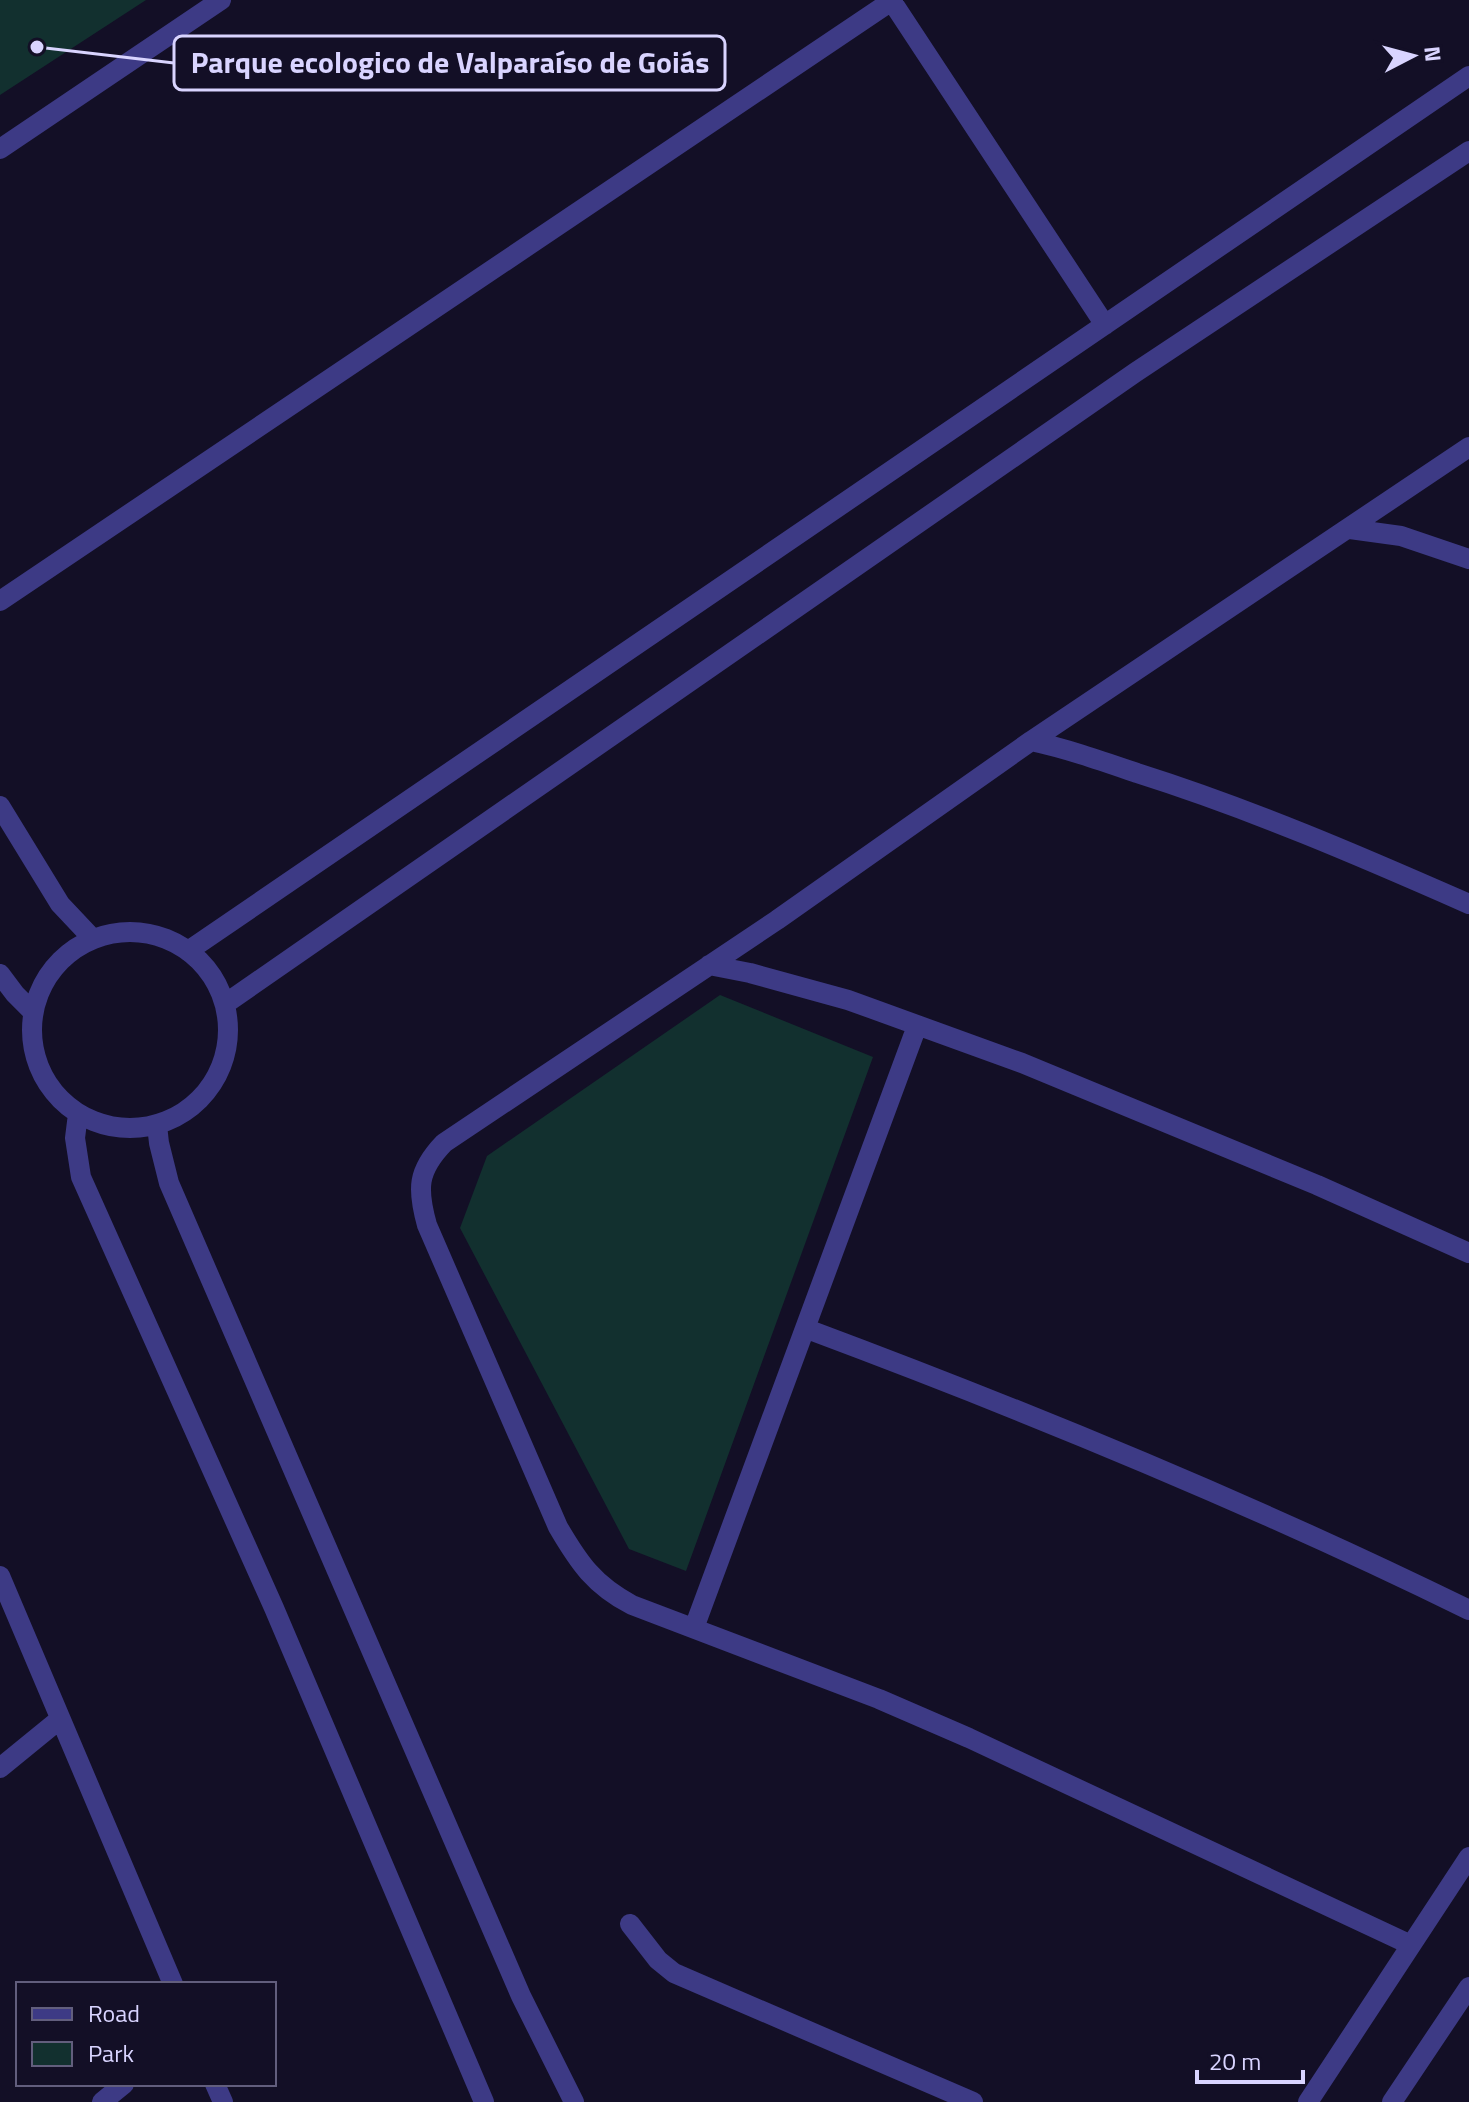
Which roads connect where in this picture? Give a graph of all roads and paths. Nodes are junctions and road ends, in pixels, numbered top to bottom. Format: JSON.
{"nodes":[{"id":1,"x":221,"y":0,"type":"edge"},
{"id":2,"x":892,"y":0,"type":"edge"},
{"id":3,"x":1469,"y":76,"type":"edge"},
{"id":4,"x":0,"y":149,"type":"edge"},
{"id":5,"x":1469,"y":151,"type":"edge"},
{"id":6,"x":1105,"y":325,"type":"junction"},
{"id":7,"x":1469,"y":447,"type":"edge"},
{"id":8,"x":1350,"y":529,"type":"junction"},
{"id":9,"x":1469,"y":559,"type":"edge"},
{"id":10,"x":0,"y":601,"type":"edge"},
{"id":11,"x":1031,"y":741,"type":"junction"},
{"id":12,"x":0,"y":806,"type":"edge"},
{"id":13,"x":1469,"y":904,"type":"edge"},
{"id":14,"x":93,"y":939,"type":"junction"},
{"id":15,"x":188,"y":951,"type":"junction"},
{"id":16,"x":709,"y":965,"type":"junction"},
{"id":17,"x":0,"y":974,"type":"edge"},
{"id":18,"x":225,"y":1004,"type":"junction"},
{"id":19,"x":33,"y":1012,"type":"junction"},
{"id":20,"x":917,"y":1026,"type":"junction"},
{"id":21,"x":78,"y":1114,"type":"junction"},
{"id":22,"x":157,"y":1125,"type":"junction"},
{"id":23,"x":1469,"y":1253,"type":"edge"},
{"id":24,"x":807,"y":1329,"type":"junction"},
{"id":25,"x":0,"y":1576,"type":"edge"},
{"id":26,"x":1469,"y":1610,"type":"edge"},
{"id":27,"x":694,"y":1628,"type":"junction"},
{"id":28,"x":60,"y":1719,"type":"junction"},
{"id":29,"x":0,"y":1768,"type":"edge"},
{"id":30,"x":1469,"y":1857,"type":"edge"},
{"id":31,"x":630,"y":1924,"type":"dead end"},
{"id":32,"x":1411,"y":1945,"type":"junction"},
{"id":33,"x":172,"y":1982,"type":"edge"},
{"id":34,"x":1469,"y":1987,"type":"edge"},
{"id":35,"x":122,"y":2086,"type":"edge"},
{"id":36,"x":964,"y":2100,"type":"edge"},
{"id":37,"x":102,"y":2102,"type":"edge"},
{"id":38,"x":484,"y":2102,"type":"edge"},
{"id":39,"x":574,"y":2102,"type":"edge"},
{"id":40,"x":1308,"y":2102,"type":"edge"},
{"id":41,"x":1392,"y":2102,"type":"edge"}],
"edges":[{"from":1,"to":4,"type":"street"},
{"from":2,"to":6,"type":"street"},
{"from":2,"to":10,"type":"street"},
{"from":3,"to":6,"type":"street"},
{"from":5,"to":18,"type":"street"},
{"from":6,"to":15,"type":"street"},
{"from":7,"to":8,"type":"street"},
{"from":8,"to":9,"type":"street"},
{"from":8,"to":11,"type":"street"},
{"from":11,"to":13,"type":"street"},
{"from":11,"to":16,"type":"street"},
{"from":12,"to":14,"type":"street"},
{"from":14,"to":15,"type":"street"},
{"from":14,"to":19,"type":"street"},
{"from":15,"to":18,"type":"street"},
{"from":16,"to":20,"type":"street"},
{"from":16,"to":27,"type":"street"},
{"from":17,"to":19,"type":"street"},
{"from":18,"to":22,"type":"street"},
{"from":19,"to":21,"type":"street"},
{"from":20,"to":23,"type":"street"},
{"from":20,"to":24,"type":"street"},
{"from":21,"to":22,"type":"street"},
{"from":21,"to":38,"type":"street"},
{"from":22,"to":39,"type":"street"},
{"from":24,"to":26,"type":"street"},
{"from":24,"to":27,"type":"street"},
{"from":25,"to":28,"type":"street"},
{"from":27,"to":32,"type":"street"},
{"from":28,"to":29,"type":"street"},
{"from":28,"to":33,"type":"street"},
{"from":30,"to":32,"type":"street"},
{"from":31,"to":36,"type":"street"},
{"from":32,"to":40,"type":"street"},
{"from":34,"to":41,"type":"street"},
{"from":35,"to":37,"type":"street"}]}
